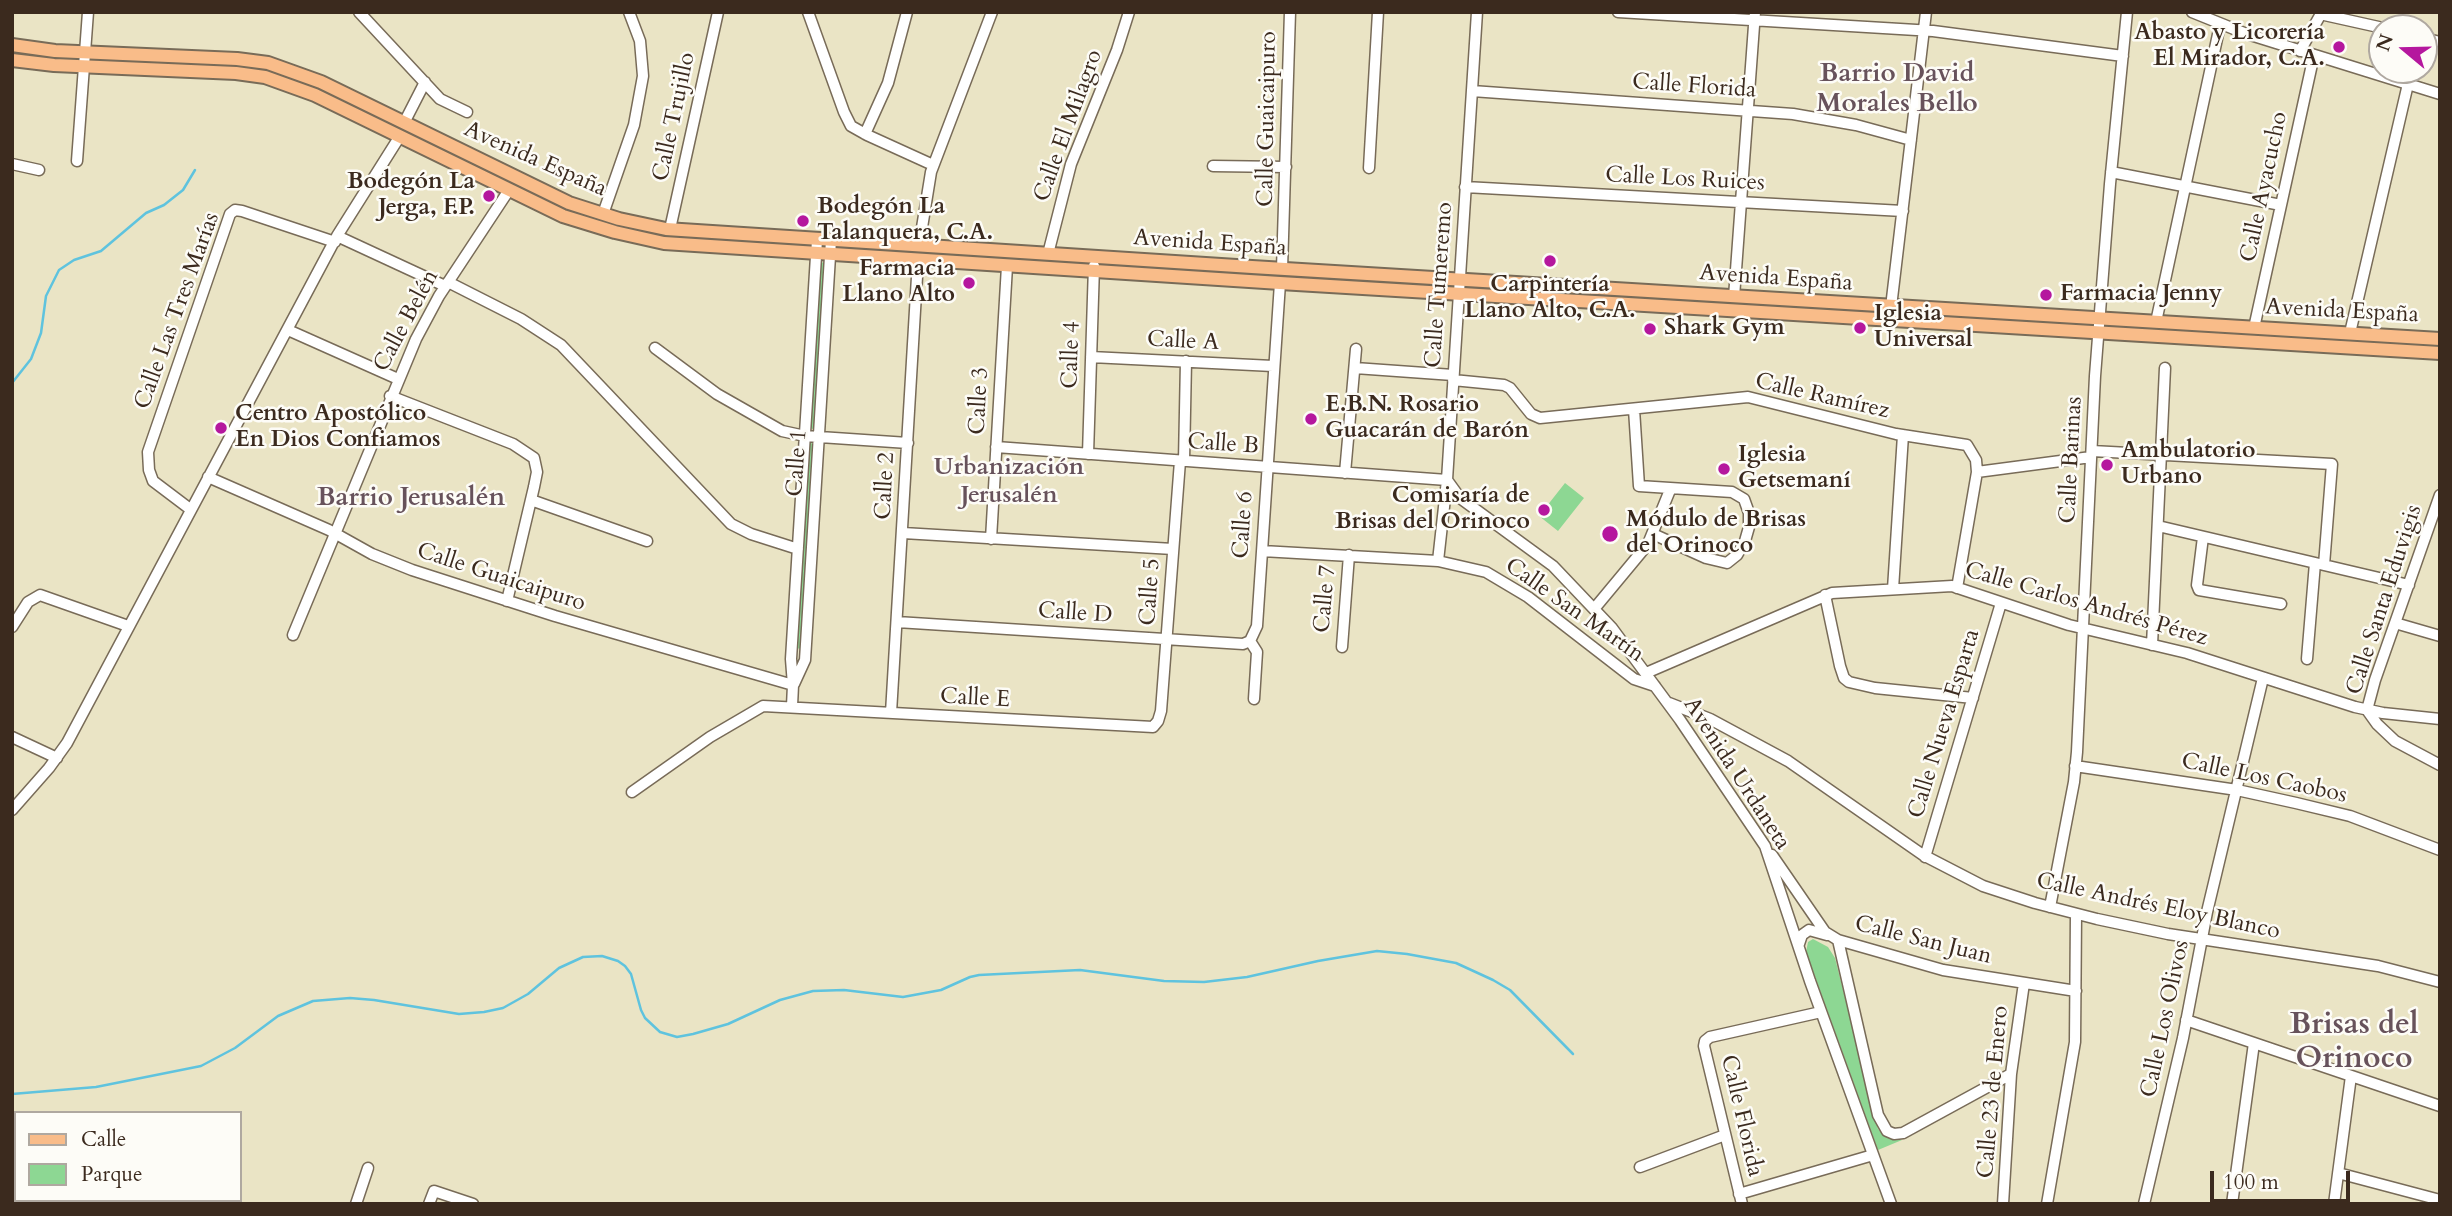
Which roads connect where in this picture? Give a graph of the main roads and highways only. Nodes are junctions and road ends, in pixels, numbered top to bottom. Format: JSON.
{"nodes":[{"id":1,"x":12,"y":45,"type":"edge"},
{"id":2,"x":12,"y":60,"type":"edge"},
{"id":3,"x":2440,"y":339,"type":"edge"},
{"id":4,"x":2440,"y":353,"type":"edge"}],
"edges":[{"from":1,"to":3,"type":"main road","name":"Avenida España"},
{"from":2,"to":4,"type":"main road","name":"Avenida España"}]}
